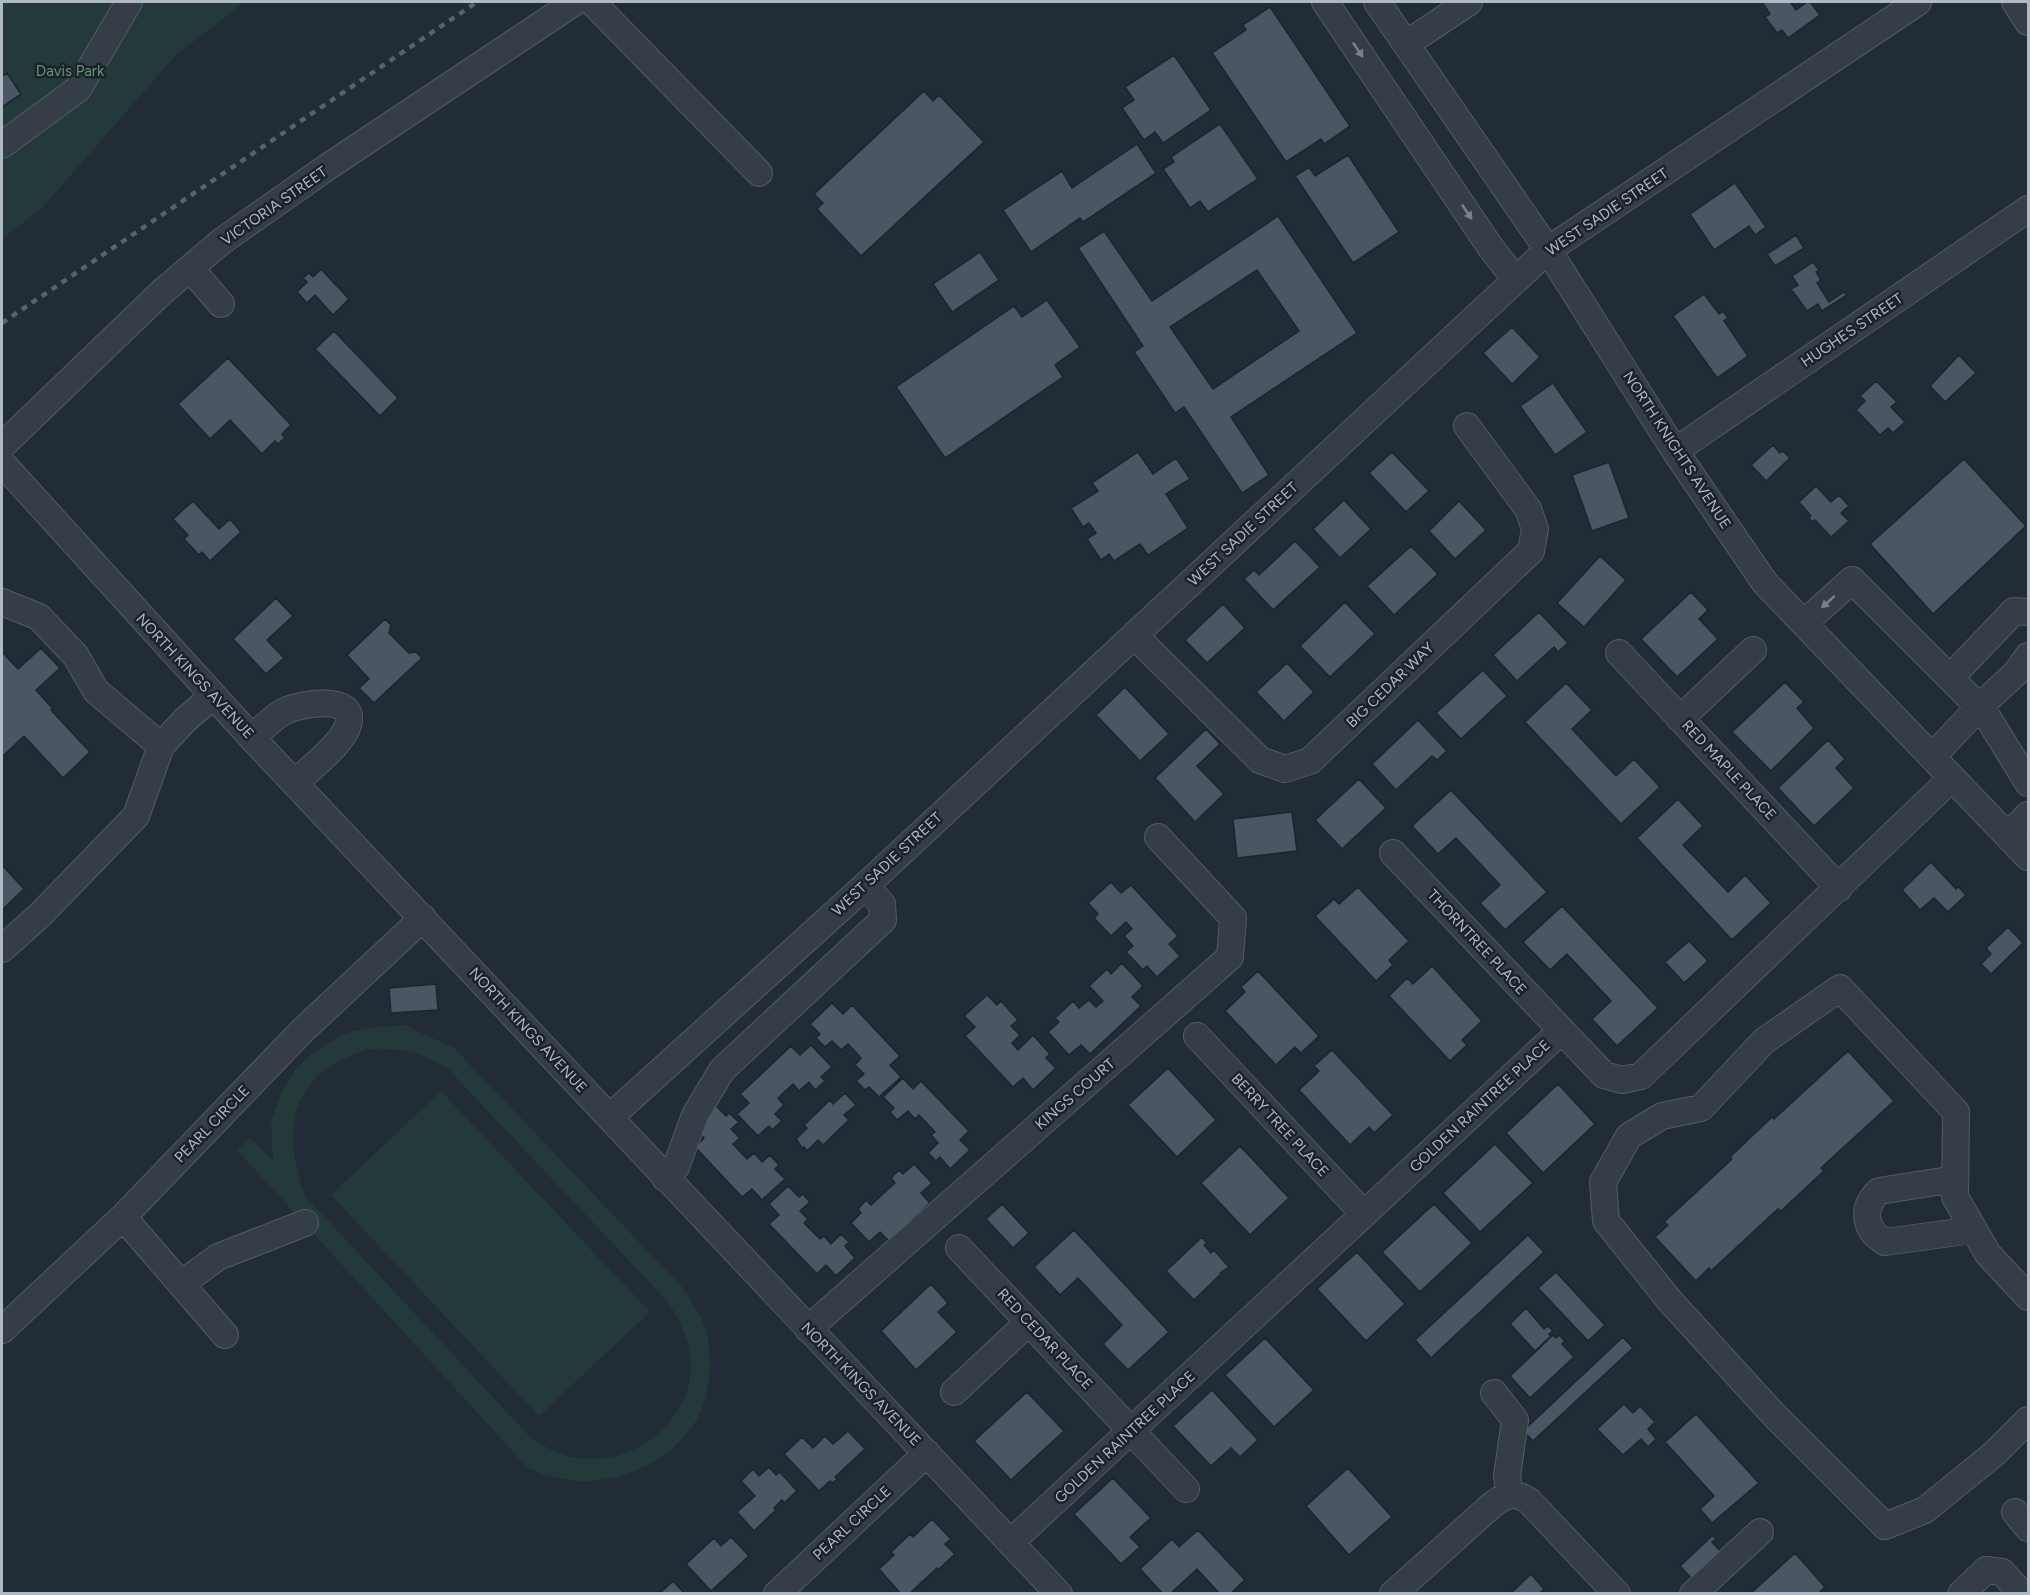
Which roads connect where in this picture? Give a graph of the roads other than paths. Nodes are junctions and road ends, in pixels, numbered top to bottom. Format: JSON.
{"nodes":[{"id":1,"x":129,"y":2,"type":"edge"},
{"id":2,"x":575,"y":2,"type":"edge"},
{"id":3,"x":592,"y":2,"type":"edge"},
{"id":4,"x":1325,"y":2,"type":"edge"},
{"id":5,"x":1377,"y":2,"type":"edge"},
{"id":6,"x":1468,"y":2,"type":"edge"},
{"id":7,"x":1918,"y":2,"type":"edge"},
{"id":8,"x":2015,"y":2,"type":"edge"},
{"id":9,"x":2028,"y":22,"type":"edge"},
{"id":10,"x":1406,"y":44,"type":"junction"},
{"id":11,"x":2,"y":145,"type":"edge"},
{"id":12,"x":759,"y":173,"type":"dead end"},
{"id":13,"x":2028,"y":209,"type":"edge"},
{"id":14,"x":1548,"y":250,"type":"junction"},
{"id":15,"x":190,"y":268,"type":"junction"},
{"id":16,"x":1516,"y":280,"type":"junction"},
{"id":17,"x":221,"y":304,"type":"dead end"},
{"id":18,"x":1467,"y":426,"type":"dead end"},
{"id":19,"x":2,"y":446,"type":"edge"},
{"id":20,"x":1675,"y":451,"type":"junction"},
{"id":21,"x":2,"y":463,"type":"edge"},
{"id":22,"x":2,"y":602,"type":"edge"},
{"id":23,"x":2028,"y":612,"type":"edge"},
{"id":24,"x":1804,"y":623,"type":"junction"},
{"id":25,"x":1134,"y":635,"type":"junction"},
{"id":26,"x":1753,"y":650,"type":"dead end"},
{"id":27,"x":1619,"y":653,"type":"dead end"},
{"id":28,"x":2028,"y":656,"type":"edge"},
{"id":29,"x":1950,"y":678,"type":"junction"},
{"id":30,"x":213,"y":696,"type":"junction"},
{"id":31,"x":1979,"y":707,"type":"junction"},
{"id":32,"x":1680,"y":718,"type":"junction"},
{"id":33,"x":252,"y":738,"type":"junction"},
{"id":34,"x":161,"y":746,"type":"junction"},
{"id":35,"x":1932,"y":757,"type":"junction"},
{"id":36,"x":1952,"y":778,"type":"junction"},
{"id":37,"x":295,"y":783,"type":"junction"},
{"id":38,"x":2028,"y":783,"type":"edge"},
{"id":39,"x":2028,"y":815,"type":"edge"},
{"id":40,"x":2008,"y":836,"type":"junction"},
{"id":41,"x":1158,"y":837,"type":"dead end"},
{"id":42,"x":1393,"y":853,"type":"dead end"},
{"id":43,"x":2028,"y":857,"type":"edge"},
{"id":44,"x":865,"y":886,"type":"junction"},
{"id":45,"x":1839,"y":888,"type":"junction"},
{"id":46,"x":423,"y":918,"type":"junction"},
{"id":47,"x":2,"y":949,"type":"edge"},
{"id":48,"x":1560,"y":1031,"type":"junction"},
{"id":49,"x":1197,"y":1036,"type":"dead end"},
{"id":50,"x":610,"y":1117,"type":"junction"},
{"id":51,"x":665,"y":1178,"type":"junction"},
{"id":52,"x":1955,"y":1179,"type":"junction"},
{"id":53,"x":1364,"y":1214,"type":"junction"},
{"id":54,"x":123,"y":1217,"type":"junction"},
{"id":55,"x":305,"y":1223,"type":"dead end"},
{"id":56,"x":1973,"y":1230,"type":"junction"},
{"id":57,"x":959,"y":1248,"type":"dead end"},
{"id":58,"x":181,"y":1284,"type":"junction"},
{"id":59,"x":2028,"y":1297,"type":"edge"},
{"id":60,"x":1029,"y":1322,"type":"junction"},
{"id":61,"x":808,"y":1329,"type":"junction"},
{"id":62,"x":2,"y":1330,"type":"edge"},
{"id":63,"x":225,"y":1335,"type":"dead end"},
{"id":64,"x":954,"y":1392,"type":"dead end"},
{"id":65,"x":1494,"y":1393,"type":"dead end"},
{"id":66,"x":2028,"y":1420,"type":"edge"},
{"id":67,"x":1132,"y":1430,"type":"junction"},
{"id":68,"x":927,"y":1453,"type":"junction"},
{"id":69,"x":1186,"y":1489,"type":"dead end"},
{"id":70,"x":1510,"y":1494,"type":"junction"},
{"id":71,"x":1760,"y":1532,"type":"dead end"},
{"id":72,"x":1011,"y":1542,"type":"junction"},
{"id":73,"x":777,"y":1593,"type":"edge"},
{"id":74,"x":1059,"y":1593,"type":"edge"},
{"id":75,"x":1393,"y":1593,"type":"edge"},
{"id":76,"x":1617,"y":1593,"type":"edge"},
{"id":77,"x":1693,"y":1593,"type":"edge"},
{"id":78,"x":1961,"y":1593,"type":"edge"},
{"id":79,"x":2022,"y":1593,"type":"edge"}],
"edges":[{"from":1,"to":11,"type":"street"},
{"from":2,"to":15,"type":"street","name":"VICTORIA STREET"},
{"from":3,"to":12,"type":"street"},
{"from":4,"to":16,"type":"street","one_way":true},
{"from":5,"to":10,"type":"street","name":"NORTH KNIGHTS AVENUE"},
{"from":6,"to":10,"type":"street"},
{"from":7,"to":14,"type":"street","name":"WEST SADIE STREET"},
{"from":8,"to":9,"type":"street"},
{"from":10,"to":14,"type":"street","name":"NORTH KNIGHTS AVENUE"},
{"from":13,"to":20,"type":"street","name":"HUGHES STREET"},
{"from":14,"to":16,"type":"street","name":"WEST SADIE STREET"},
{"from":14,"to":20,"type":"street","name":"NORTH KNIGHTS AVENUE"},
{"from":15,"to":17,"type":"street"},
{"from":15,"to":19,"type":"street","name":"VICTORIA STREET"},
{"from":16,"to":25,"type":"street","name":"WEST SADIE STREET"},
{"from":18,"to":25,"type":"street","name":"BIG CEDAR WAY"},
{"from":20,"to":24,"type":"street","name":"NORTH KNIGHTS AVENUE"},
{"from":21,"to":30,"type":"street","name":"NORTH KINGS AVENUE"},
{"from":22,"to":34,"type":"street"},
{"from":23,"to":29,"type":"street"},
{"from":29,"to":24,"type":"street","one_way":true},
{"from":24,"to":35,"type":"street","name":"NORTH KNIGHTS AVENUE"},
{"from":25,"to":44,"type":"street","name":"WEST SADIE STREET"},
{"from":26,"to":32,"type":"street"},
{"from":27,"to":32,"type":"street","name":"RED MAPLE PLACE"},
{"from":28,"to":31,"type":"street"},
{"from":29,"to":31,"type":"street"},
{"from":30,"to":33,"type":"street","name":"NORTH KINGS AVENUE"},
{"from":30,"to":34,"type":"street"},
{"from":31,"to":35,"type":"street"},
{"from":31,"to":38,"type":"street"},
{"from":32,"to":45,"type":"street","name":"RED MAPLE PLACE"},
{"from":33,"to":37,"type":"street","name":"NORTH KINGS AVENUE"},
{"from":33,"to":37,"type":"street"},
{"from":34,"to":47,"type":"street"},
{"from":35,"to":36,"type":"street","name":"NORTH KNIGHTS AVENUE"},
{"from":36,"to":40,"type":"street","name":"NORTH KNIGHTS AVENUE"},
{"from":36,"to":45,"type":"street","name":"GOLDEN RAINTREE PLACE"},
{"from":37,"to":46,"type":"street","name":"NORTH KINGS AVENUE"},
{"from":39,"to":40,"type":"street"},
{"from":40,"to":43,"type":"street","name":"NORTH KNIGHTS AVENUE"},
{"from":41,"to":61,"type":"street","name":"KINGS COURT"},
{"from":42,"to":48,"type":"street","name":"THORNTREE PLACE"},
{"from":44,"to":50,"type":"street","name":"WEST SADIE STREET"},
{"from":44,"to":51,"type":"street"},
{"from":45,"to":48,"type":"street","name":"GOLDEN RAINTREE PLACE"},
{"from":46,"to":50,"type":"street","name":"NORTH KINGS AVENUE"},
{"from":46,"to":54,"type":"street","name":"PEARL CIRCLE"},
{"from":48,"to":53,"type":"street","name":"GOLDEN RAINTREE PLACE"},
{"from":49,"to":53,"type":"street","name":"BERRY TREE PLACE"},
{"from":50,"to":51,"type":"street","name":"NORTH KINGS AVENUE"},
{"from":51,"to":61,"type":"street","name":"NORTH KINGS AVENUE"},
{"from":52,"to":56,"type":"street"},
{"from":52,"to":56,"type":"street"},
{"from":52,"to":66,"type":"street"},
{"from":53,"to":67,"type":"street","name":"GOLDEN RAINTREE PLACE"},
{"from":54,"to":58,"type":"street"},
{"from":54,"to":62,"type":"street","name":"PEARL CIRCLE"},
{"from":55,"to":58,"type":"street"},
{"from":56,"to":59,"type":"street"},
{"from":57,"to":60,"type":"street","name":"RED CEDAR PLACE"},
{"from":58,"to":63,"type":"street"},
{"from":60,"to":64,"type":"street"},
{"from":60,"to":67,"type":"street","name":"RED CEDAR PLACE"},
{"from":61,"to":68,"type":"street","name":"NORTH KINGS AVENUE"},
{"from":65,"to":70,"type":"street"},
{"from":67,"to":69,"type":"street","name":"RED CEDAR PLACE"},
{"from":67,"to":72,"type":"street","name":"GOLDEN RAINTREE PLACE"},
{"from":68,"to":72,"type":"street","name":"NORTH KINGS AVENUE"},
{"from":68,"to":73,"type":"street","name":"PEARL CIRCLE"},
{"from":70,"to":75,"type":"street"},
{"from":70,"to":76,"type":"street"},
{"from":71,"to":77,"type":"street"},
{"from":72,"to":74,"type":"street","name":"NORTH KINGS AVENUE"},
{"from":78,"to":79,"type":"street"}]}
